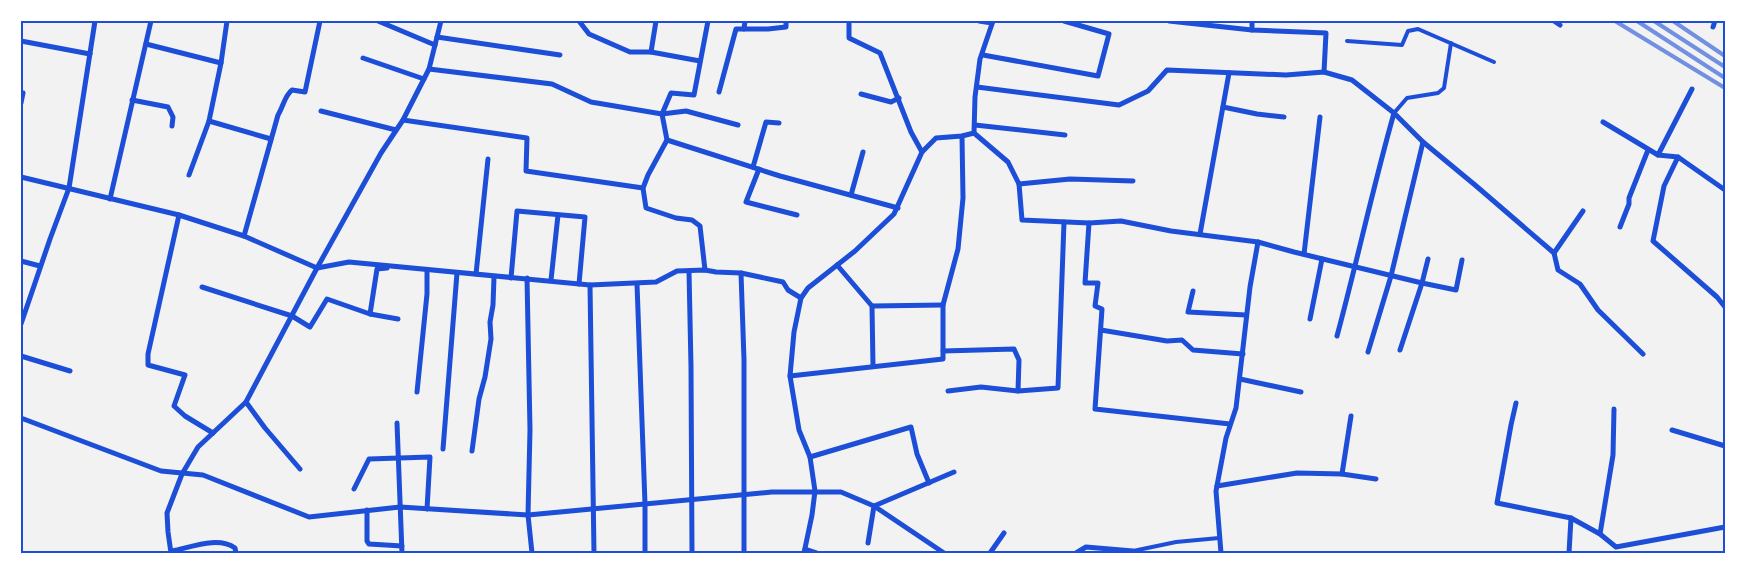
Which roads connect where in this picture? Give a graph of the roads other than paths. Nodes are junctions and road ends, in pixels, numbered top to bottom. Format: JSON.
{"nodes":[{"id":1,"x":95,"y":21,"type":"edge"},
{"id":2,"x":151,"y":21,"type":"edge"},
{"id":3,"x":227,"y":21,"type":"edge"},
{"id":4,"x":320,"y":21,"type":"edge"},
{"id":5,"x":378,"y":21,"type":"edge"},
{"id":6,"x":441,"y":21,"type":"edge"},
{"id":7,"x":579,"y":21,"type":"edge"},
{"id":8,"x":656,"y":21,"type":"edge"},
{"id":9,"x":708,"y":21,"type":"edge"},
{"id":10,"x":745,"y":21,"type":"edge"},
{"id":11,"x":786,"y":21,"type":"edge"},
{"id":12,"x":849,"y":21,"type":"edge"},
{"id":13,"x":979,"y":21,"type":"edge"},
{"id":14,"x":1064,"y":21,"type":"edge"},
{"id":15,"x":1168,"y":21,"type":"edge"},
{"id":16,"x":1252,"y":21,"type":"edge"},
{"id":17,"x":1554,"y":21,"type":"edge"},
{"id":18,"x":993,"y":22,"type":"edge"},
{"id":19,"x":1560,"y":25,"type":"dead end"},
{"id":20,"x":744,"y":29,"type":"junction"},
{"id":21,"x":1252,"y":30,"type":"junction"},
{"id":22,"x":437,"y":37,"type":"junction"},
{"id":23,"x":1347,"y":40,"type":"dead end"},
{"id":24,"x":21,"y":41,"type":"edge"},
{"id":25,"x":1450,"y":43,"type":"junction"},
{"id":26,"x":146,"y":44,"type":"junction"},
{"id":27,"x":435,"y":44,"type":"junction"},
{"id":28,"x":651,"y":52,"type":"junction"},
{"id":29,"x":90,"y":54,"type":"junction"},
{"id":30,"x":983,"y":55,"type":"junction"},
{"id":31,"x":560,"y":56,"type":"dead end"},
{"id":32,"x":363,"y":58,"type":"dead end"},
{"id":33,"x":700,"y":62,"type":"junction"},
{"id":34,"x":1494,"y":62,"type":"dead end"},
{"id":35,"x":221,"y":63,"type":"junction"},
{"id":36,"x":429,"y":69,"type":"junction"},
{"id":37,"x":1229,"y":72,"type":"junction"},
{"id":38,"x":1324,"y":72,"type":"junction"},
{"id":39,"x":424,"y":79,"type":"junction"},
{"id":40,"x":977,"y":87,"type":"junction"},
{"id":41,"x":1692,"y":89,"type":"dead end"},
{"id":42,"x":719,"y":92,"type":"dead end"},
{"id":43,"x":23,"y":93,"type":"dead end"},
{"id":44,"x":862,"y":94,"type":"dead end"},
{"id":45,"x":899,"y":98,"type":"junction"},
{"id":46,"x":132,"y":100,"type":"junction"},
{"id":47,"x":21,"y":103,"type":"edge"},
{"id":48,"x":1223,"y":107,"type":"junction"},
{"id":49,"x":321,"y":112,"type":"dead end"},
{"id":50,"x":1394,"y":113,"type":"junction"},
{"id":51,"x":662,"y":114,"type":"junction"},
{"id":52,"x":1284,"y":117,"type":"dead end"},
{"id":53,"x":1320,"y":117,"type":"dead end"},
{"id":54,"x":403,"y":120,"type":"junction"},
{"id":55,"x":209,"y":121,"type":"junction"},
{"id":56,"x":1603,"y":122,"type":"dead end"},
{"id":57,"x":780,"y":123,"type":"dead end"},
{"id":58,"x":738,"y":125,"type":"dead end"},
{"id":59,"x":976,"y":125,"type":"junction"},
{"id":60,"x":172,"y":126,"type":"dead end"},
{"id":61,"x":396,"y":130,"type":"junction"},
{"id":62,"x":974,"y":133,"type":"junction"},
{"id":63,"x":1065,"y":135,"type":"dead end"},
{"id":64,"x":962,"y":136,"type":"junction"},
{"id":65,"x":271,"y":139,"type":"junction"},
{"id":66,"x":667,"y":140,"type":"junction"},
{"id":67,"x":1423,"y":142,"type":"junction"},
{"id":68,"x":1648,"y":150,"type":"junction"},
{"id":69,"x":863,"y":152,"type":"dead end"},
{"id":70,"x":922,"y":152,"type":"junction"},
{"id":71,"x":1658,"y":155,"type":"junction"},
{"id":72,"x":1678,"y":157,"type":"junction"},
{"id":73,"x":488,"y":159,"type":"dead end"},
{"id":74,"x":756,"y":168,"type":"junction"},
{"id":75,"x":189,"y":175,"type":"dead end"},
{"id":76,"x":21,"y":177,"type":"edge"},
{"id":77,"x":1133,"y":180,"type":"dead end"},
{"id":78,"x":1018,"y":184,"type":"junction"},
{"id":79,"x":69,"y":188,"type":"junction"},
{"id":80,"x":643,"y":188,"type":"junction"},
{"id":81,"x":1725,"y":190,"type":"edge"},
{"id":82,"x":851,"y":195,"type":"junction"},
{"id":83,"x":110,"y":199,"type":"junction"},
{"id":84,"x":898,"y":208,"type":"junction"},
{"id":85,"x":1582,"y":211,"type":"dead end"},
{"id":86,"x":179,"y":215,"type":"junction"},
{"id":87,"x":558,"y":215,"type":"junction"},
{"id":88,"x":797,"y":215,"type":"dead end"},
{"id":89,"x":1064,"y":222,"type":"junction"},
{"id":90,"x":1089,"y":223,"type":"junction"},
{"id":91,"x":1620,"y":227,"type":"dead end"},
{"id":92,"x":1200,"y":234,"type":"junction"},
{"id":93,"x":244,"y":236,"type":"junction"},
{"id":94,"x":1258,"y":242,"type":"junction"},
{"id":95,"x":1554,"y":253,"type":"junction"},
{"id":96,"x":1304,"y":254,"type":"junction"},
{"id":97,"x":1322,"y":259,"type":"junction"},
{"id":98,"x":1428,"y":259,"type":"dead end"},
{"id":99,"x":1462,"y":260,"type":"dead end"},
{"id":100,"x":21,"y":261,"type":"edge"},
{"id":101,"x":837,"y":265,"type":"junction"},
{"id":102,"x":40,"y":266,"type":"junction"},
{"id":103,"x":389,"y":266,"type":"junction"},
{"id":104,"x":1356,"y":267,"type":"junction"},
{"id":105,"x":317,"y":268,"type":"junction"},
{"id":106,"x":427,"y":270,"type":"junction"},
{"id":107,"x":705,"y":270,"type":"junction"},
{"id":108,"x":689,"y":271,"type":"junction"},
{"id":109,"x":457,"y":273,"type":"junction"},
{"id":110,"x":741,"y":273,"type":"junction"},
{"id":111,"x":476,"y":274,"type":"junction"},
{"id":112,"x":494,"y":276,"type":"junction"},
{"id":113,"x":1391,"y":276,"type":"junction"},
{"id":114,"x":511,"y":278,"type":"junction"},
{"id":115,"x":526,"y":278,"type":"junction"},
{"id":116,"x":551,"y":280,"type":"junction"},
{"id":117,"x":579,"y":284,"type":"junction"},
{"id":118,"x":638,"y":284,"type":"junction"},
{"id":119,"x":1422,"y":284,"type":"junction"},
{"id":120,"x":590,"y":285,"type":"junction"},
{"id":121,"x":202,"y":288,"type":"dead end"},
{"id":122,"x":1194,"y":291,"type":"dead end"},
{"id":123,"x":801,"y":298,"type":"junction"},
{"id":124,"x":943,"y":305,"type":"junction"},
{"id":125,"x":872,"y":306,"type":"junction"},
{"id":126,"x":1725,"y":307,"type":"edge"},
{"id":127,"x":370,"y":314,"type":"junction"},
{"id":128,"x":1246,"y":315,"type":"junction"},
{"id":129,"x":292,"y":316,"type":"junction"},
{"id":130,"x":398,"y":319,"type":"dead end"},
{"id":131,"x":1310,"y":319,"type":"dead end"},
{"id":132,"x":22,"y":322,"type":"edge"},
{"id":133,"x":1101,"y":330,"type":"junction"},
{"id":134,"x":1337,"y":336,"type":"dead end"},
{"id":135,"x":1400,"y":350,"type":"dead end"},
{"id":136,"x":943,"y":351,"type":"junction"},
{"id":137,"x":1368,"y":352,"type":"dead end"},
{"id":138,"x":1243,"y":354,"type":"junction"},
{"id":139,"x":1642,"y":354,"type":"dead end"},
{"id":140,"x":21,"y":356,"type":"edge"},
{"id":141,"x":873,"y":366,"type":"junction"},
{"id":142,"x":70,"y":371,"type":"dead end"},
{"id":143,"x":790,"y":376,"type":"junction"},
{"id":144,"x":1240,"y":379,"type":"junction"},
{"id":145,"x":948,"y":390,"type":"dead end"},
{"id":146,"x":1018,"y":391,"type":"junction"},
{"id":147,"x":417,"y":392,"type":"dead end"},
{"id":148,"x":1301,"y":392,"type":"dead end"},
{"id":149,"x":246,"y":402,"type":"junction"},
{"id":150,"x":1516,"y":403,"type":"dead end"},
{"id":151,"x":1614,"y":409,"type":"dead end"},
{"id":152,"x":1351,"y":416,"type":"dead end"},
{"id":153,"x":21,"y":418,"type":"edge"},
{"id":154,"x":397,"y":423,"type":"dead end"},
{"id":155,"x":1230,"y":424,"type":"junction"},
{"id":156,"x":1672,"y":430,"type":"dead end"},
{"id":157,"x":213,"y":433,"type":"junction"},
{"id":158,"x":1725,"y":446,"type":"edge"},
{"id":159,"x":443,"y":449,"type":"dead end"},
{"id":160,"x":472,"y":451,"type":"dead end"},
{"id":161,"x":399,"y":457,"type":"junction"},
{"id":162,"x":810,"y":457,"type":"junction"},
{"id":163,"x":300,"y":468,"type":"dead end"},
{"id":164,"x":954,"y":472,"type":"dead end"},
{"id":165,"x":182,"y":474,"type":"junction"},
{"id":166,"x":1342,"y":474,"type":"junction"},
{"id":167,"x":1376,"y":479,"type":"dead end"},
{"id":168,"x":929,"y":483,"type":"junction"},
{"id":169,"x":1217,"y":486,"type":"junction"},
{"id":170,"x":354,"y":489,"type":"dead end"},
{"id":171,"x":815,"y":491,"type":"junction"},
{"id":172,"x":744,"y":495,"type":"junction"},
{"id":173,"x":692,"y":499,"type":"junction"},
{"id":174,"x":645,"y":504,"type":"junction"},
{"id":175,"x":874,"y":506,"type":"junction"},
{"id":176,"x":400,"y":507,"type":"junction"},
{"id":177,"x":427,"y":509,"type":"junction"},
{"id":178,"x":593,"y":509,"type":"junction"},
{"id":179,"x":368,"y":510,"type":"junction"},
{"id":180,"x":528,"y":515,"type":"junction"},
{"id":181,"x":1571,"y":518,"type":"junction"},
{"id":182,"x":1725,"y":527,"type":"edge"},
{"id":183,"x":1004,"y":533,"type":"dead end"},
{"id":184,"x":1600,"y":534,"type":"junction"},
{"id":185,"x":1219,"y":538,"type":"junction"},
{"id":186,"x":868,"y":543,"type":"dead end"},
{"id":187,"x":402,"y":546,"type":"junction"},
{"id":188,"x":804,"y":551,"type":"edge"},
{"id":189,"x":172,"y":552,"type":"edge"},
{"id":190,"x":1133,"y":552,"type":"edge"},
{"id":191,"x":236,"y":553,"type":"edge"},
{"id":192,"x":402,"y":553,"type":"edge"},
{"id":193,"x":532,"y":553,"type":"edge"},
{"id":194,"x":594,"y":553,"type":"edge"},
{"id":195,"x":644,"y":553,"type":"edge"},
{"id":196,"x":692,"y":553,"type":"edge"},
{"id":197,"x":744,"y":553,"type":"edge"},
{"id":198,"x":817,"y":553,"type":"edge"},
{"id":199,"x":944,"y":553,"type":"edge"},
{"id":200,"x":990,"y":553,"type":"edge"},
{"id":201,"x":1076,"y":553,"type":"edge"},
{"id":202,"x":1221,"y":553,"type":"edge"},
{"id":203,"x":1569,"y":553,"type":"edge"}],
"edges":[{"from":1,"to":29,"type":"street"},
{"from":2,"to":26,"type":"street"},
{"from":3,"to":35,"type":"street"},
{"from":4,"to":65,"type":"street"},
{"from":5,"to":27,"type":"street"},
{"from":6,"to":22,"type":"street"},
{"from":7,"to":28,"type":"street"},
{"from":8,"to":28,"type":"street"},
{"from":9,"to":33,"type":"street"},
{"from":10,"to":20,"type":"street"},
{"from":11,"to":20,"type":"street"},
{"from":12,"to":45,"type":"street"},
{"from":13,"to":18,"type":"street"},
{"from":14,"to":30,"type":"street"},
{"from":15,"to":21,"type":"street"},
{"from":16,"to":21,"type":"street"},
{"from":17,"to":19,"type":"street"},
{"from":18,"to":30,"type":"street"},
{"from":20,"to":42,"type":"street"},
{"from":21,"to":38,"type":"street"},
{"from":22,"to":27,"type":"street"},
{"from":22,"to":31,"type":"street"},
{"from":23,"to":25,"type":"lane"},
{"from":24,"to":29,"type":"street"},
{"from":25,"to":34,"type":"lane"},
{"from":25,"to":50,"type":"lane"},
{"from":26,"to":35,"type":"street"},
{"from":26,"to":46,"type":"street"},
{"from":27,"to":36,"type":"street"},
{"from":28,"to":33,"type":"street"},
{"from":29,"to":79,"type":"street"},
{"from":30,"to":40,"type":"street"},
{"from":32,"to":39,"type":"street"},
{"from":33,"to":51,"type":"street"},
{"from":35,"to":55,"type":"street"},
{"from":36,"to":39,"type":"street"},
{"from":36,"to":51,"type":"street"},
{"from":37,"to":38,"type":"street"},
{"from":37,"to":40,"type":"street"},
{"from":37,"to":48,"type":"street"},
{"from":38,"to":50,"type":"street"},
{"from":39,"to":54,"type":"street"},
{"from":40,"to":59,"type":"street"},
{"from":41,"to":71,"type":"street"},
{"from":43,"to":47,"type":"street"},
{"from":44,"to":45,"type":"street"},
{"from":45,"to":70,"type":"street"},
{"from":46,"to":60,"type":"street"},
{"from":46,"to":83,"type":"street"},
{"from":48,"to":52,"type":"street"},
{"from":48,"to":92,"type":"street"},
{"from":49,"to":61,"type":"street"},
{"from":50,"to":67,"type":"street"},
{"from":50,"to":104,"type":"street"},
{"from":51,"to":58,"type":"street"},
{"from":51,"to":66,"type":"street"},
{"from":53,"to":96,"type":"street"},
{"from":54,"to":61,"type":"street"},
{"from":54,"to":80,"type":"street"},
{"from":55,"to":65,"type":"street"},
{"from":55,"to":75,"type":"street"},
{"from":56,"to":68,"type":"street"},
{"from":57,"to":74,"type":"street"},
{"from":59,"to":62,"type":"street"},
{"from":59,"to":63,"type":"street"},
{"from":61,"to":105,"type":"street"},
{"from":62,"to":64,"type":"street"},
{"from":62,"to":78,"type":"street"},
{"from":64,"to":70,"type":"street"},
{"from":64,"to":124,"type":"street"},
{"from":65,"to":93,"type":"street"},
{"from":66,"to":74,"type":"street"},
{"from":66,"to":80,"type":"street"},
{"from":67,"to":95,"type":"street"},
{"from":67,"to":113,"type":"street"},
{"from":68,"to":71,"type":"street"},
{"from":68,"to":91,"type":"street"},
{"from":69,"to":82,"type":"street"},
{"from":70,"to":84,"type":"street"},
{"from":71,"to":72,"type":"street"},
{"from":72,"to":81,"type":"street"},
{"from":72,"to":126,"type":"street"},
{"from":73,"to":111,"type":"street"},
{"from":74,"to":82,"type":"street"},
{"from":74,"to":88,"type":"street"},
{"from":76,"to":79,"type":"street"},
{"from":77,"to":78,"type":"street"},
{"from":78,"to":89,"type":"street"},
{"from":79,"to":83,"type":"street"},
{"from":79,"to":102,"type":"street"},
{"from":80,"to":107,"type":"street"},
{"from":82,"to":84,"type":"street"},
{"from":83,"to":86,"type":"street"},
{"from":84,"to":101,"type":"street"},
{"from":85,"to":95,"type":"street"},
{"from":86,"to":93,"type":"street"},
{"from":86,"to":157,"type":"street"},
{"from":87,"to":114,"type":"street"},
{"from":87,"to":116,"type":"street"},
{"from":87,"to":117,"type":"street"},
{"from":89,"to":90,"type":"street"},
{"from":89,"to":146,"type":"street"},
{"from":90,"to":92,"type":"street"},
{"from":90,"to":133,"type":"street"},
{"from":92,"to":94,"type":"street"},
{"from":93,"to":105,"type":"street"},
{"from":94,"to":96,"type":"street"},
{"from":94,"to":128,"type":"street"},
{"from":95,"to":139,"type":"street"},
{"from":96,"to":97,"type":"street"},
{"from":97,"to":104,"type":"street"},
{"from":97,"to":131,"type":"street"},
{"from":98,"to":119,"type":"street"},
{"from":99,"to":119,"type":"street"},
{"from":100,"to":102,"type":"street"},
{"from":101,"to":123,"type":"street"},
{"from":101,"to":125,"type":"street"},
{"from":102,"to":132,"type":"street"},
{"from":103,"to":105,"type":"street"},
{"from":103,"to":106,"type":"street"},
{"from":103,"to":127,"type":"street"},
{"from":104,"to":113,"type":"street"},
{"from":104,"to":134,"type":"street"},
{"from":105,"to":129,"type":"street"},
{"from":106,"to":109,"type":"street"},
{"from":106,"to":147,"type":"street"},
{"from":107,"to":108,"type":"street"},
{"from":107,"to":110,"type":"street"},
{"from":108,"to":118,"type":"street"},
{"from":108,"to":173,"type":"street"},
{"from":109,"to":111,"type":"street"},
{"from":109,"to":159,"type":"street"},
{"from":110,"to":123,"type":"street"},
{"from":110,"to":172,"type":"street"},
{"from":111,"to":112,"type":"street"},
{"from":112,"to":114,"type":"street"},
{"from":112,"to":160,"type":"street"},
{"from":113,"to":119,"type":"street"},
{"from":113,"to":137,"type":"street"},
{"from":114,"to":115,"type":"street"},
{"from":115,"to":116,"type":"street"},
{"from":115,"to":180,"type":"street"},
{"from":116,"to":117,"type":"street"},
{"from":117,"to":120,"type":"street"},
{"from":118,"to":120,"type":"street"},
{"from":118,"to":174,"type":"street"},
{"from":119,"to":135,"type":"street"},
{"from":120,"to":178,"type":"street"},
{"from":121,"to":129,"type":"street"},
{"from":122,"to":128,"type":"street"},
{"from":123,"to":143,"type":"street"},
{"from":124,"to":125,"type":"street"},
{"from":124,"to":136,"type":"street"},
{"from":125,"to":141,"type":"street"},
{"from":127,"to":129,"type":"street"},
{"from":127,"to":130,"type":"street"},
{"from":128,"to":138,"type":"street"},
{"from":129,"to":149,"type":"street"},
{"from":133,"to":138,"type":"street"},
{"from":133,"to":155,"type":"street"},
{"from":136,"to":141,"type":"street"},
{"from":136,"to":146,"type":"street"},
{"from":138,"to":144,"type":"street"},
{"from":140,"to":142,"type":"street"},
{"from":141,"to":143,"type":"street"},
{"from":143,"to":162,"type":"street"},
{"from":144,"to":148,"type":"street"},
{"from":144,"to":155,"type":"street"},
{"from":145,"to":146,"type":"street"},
{"from":149,"to":157,"type":"street"},
{"from":149,"to":163,"type":"street"},
{"from":150,"to":181,"type":"street"},
{"from":151,"to":184,"type":"street"},
{"from":152,"to":166,"type":"street"},
{"from":153,"to":165,"type":"street"},
{"from":154,"to":161,"type":"street"},
{"from":155,"to":169,"type":"street"},
{"from":156,"to":158,"type":"street"},
{"from":157,"to":165,"type":"street"},
{"from":161,"to":170,"type":"street"},
{"from":161,"to":176,"type":"street"},
{"from":161,"to":177,"type":"street"},
{"from":162,"to":168,"type":"street"},
{"from":162,"to":171,"type":"street"},
{"from":164,"to":168,"type":"street"},
{"from":165,"to":179,"type":"street"},
{"from":165,"to":189,"type":"street"},
{"from":166,"to":167,"type":"street"},
{"from":166,"to":169,"type":"street"},
{"from":168,"to":175,"type":"street"},
{"from":169,"to":185,"type":"street"},
{"from":171,"to":172,"type":"street"},
{"from":171,"to":175,"type":"street"},
{"from":171,"to":188,"type":"street"},
{"from":172,"to":173,"type":"street"},
{"from":172,"to":197,"type":"street"},
{"from":173,"to":174,"type":"street"},
{"from":173,"to":196,"type":"street"},
{"from":174,"to":178,"type":"street"},
{"from":174,"to":195,"type":"street"},
{"from":175,"to":186,"type":"street"},
{"from":175,"to":199,"type":"street"},
{"from":176,"to":177,"type":"street"},
{"from":176,"to":179,"type":"street"},
{"from":176,"to":187,"type":"street"},
{"from":177,"to":180,"type":"street"},
{"from":178,"to":180,"type":"street"},
{"from":178,"to":194,"type":"street"},
{"from":179,"to":187,"type":"street"},
{"from":180,"to":193,"type":"street"},
{"from":181,"to":184,"type":"street"},
{"from":181,"to":203,"type":"street"},
{"from":182,"to":184,"type":"street"},
{"from":183,"to":200,"type":"street"},
{"from":185,"to":190,"type":"lane"},
{"from":185,"to":202,"type":"street"},
{"from":187,"to":192,"type":"street"},
{"from":188,"to":198,"type":"street"},
{"from":189,"to":191,"type":"street"},
{"from":190,"to":201,"type":"street"}]}
